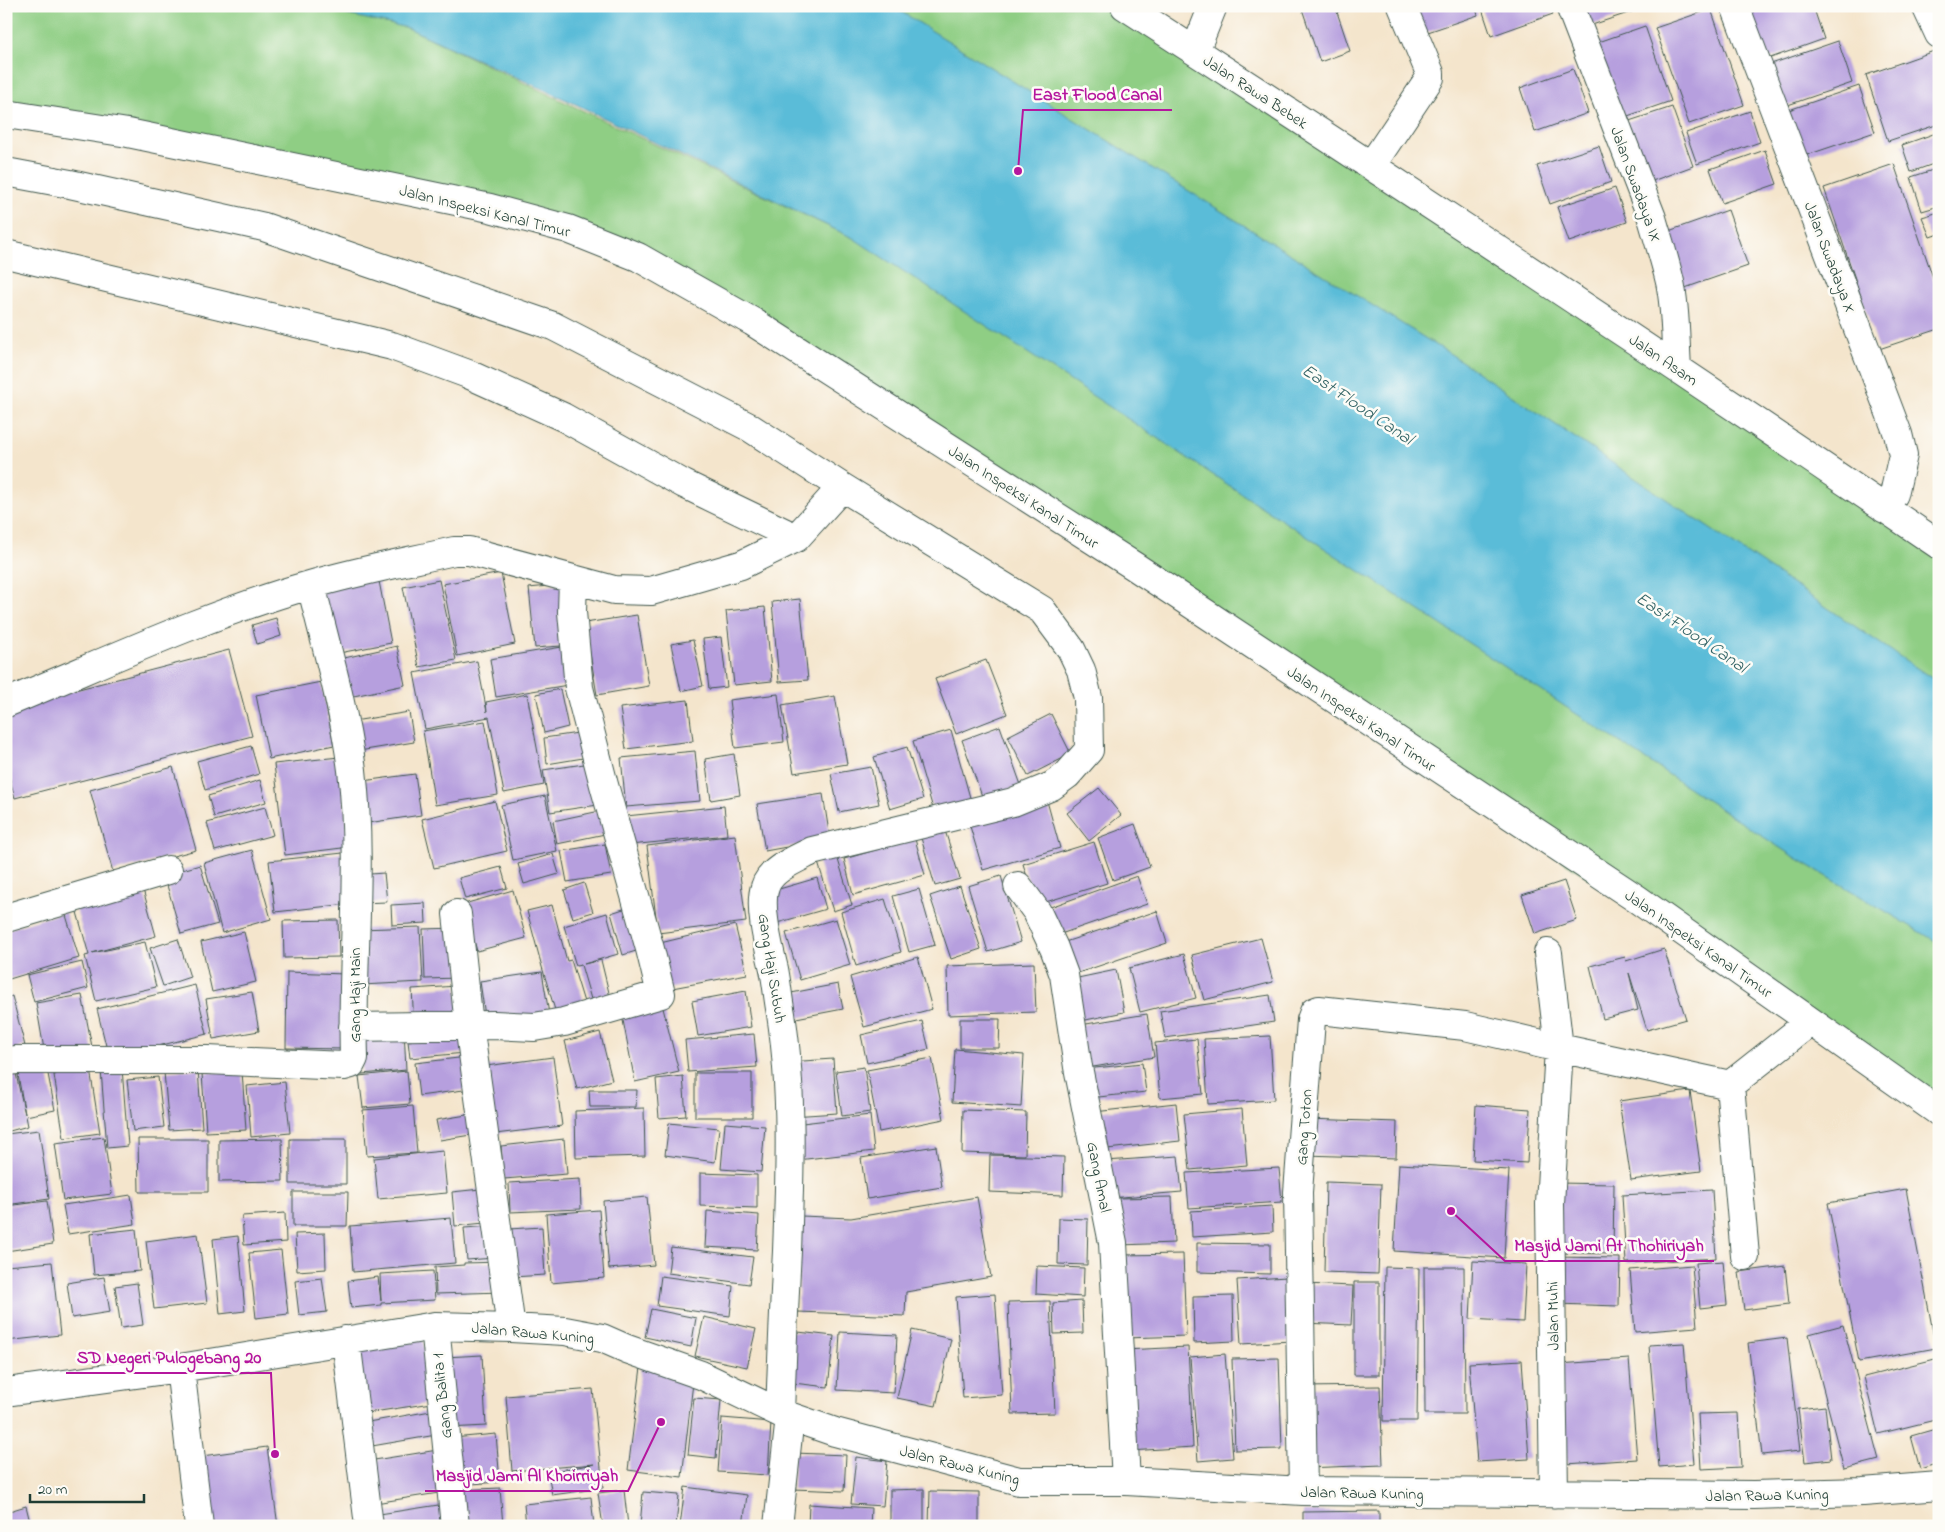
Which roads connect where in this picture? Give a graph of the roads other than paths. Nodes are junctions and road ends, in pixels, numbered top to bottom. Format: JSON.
{"nodes":[{"id":1,"x":1125,"y":6,"type":"edge"},
{"id":2,"x":1213,"y":6,"type":"edge"},
{"id":3,"x":1402,"y":6,"type":"edge"},
{"id":4,"x":1570,"y":6,"type":"edge"},
{"id":5,"x":1735,"y":6,"type":"edge"},
{"id":6,"x":1926,"y":6,"type":"edge"},
{"id":7,"x":1939,"y":34,"type":"edge"},
{"id":8,"x":1195,"y":51,"type":"junction"},
{"id":9,"x":6,"y":114,"type":"edge"},
{"id":10,"x":1379,"y":171,"type":"junction"},
{"id":11,"x":6,"y":172,"type":"edge"},
{"id":12,"x":6,"y":254,"type":"edge"},
{"id":13,"x":1677,"y":368,"type":"junction"},
{"id":14,"x":842,"y":487,"type":"junction"},
{"id":15,"x":1885,"y":509,"type":"junction"},
{"id":16,"x":796,"y":538,"type":"junction"},
{"id":17,"x":1939,"y":546,"type":"edge"},
{"id":18,"x":573,"y":579,"type":"junction"},
{"id":19,"x":310,"y":585,"type":"junction"},
{"id":20,"x":6,"y":703,"type":"edge"},
{"id":21,"x":168,"y":870,"type":"dead end"},
{"id":22,"x":1018,"y":886,"type":"dead end"},
{"id":23,"x":457,"y":914,"type":"dead end"},
{"id":24,"x":6,"y":918,"type":"edge"},
{"id":25,"x":1548,"y":953,"type":"dead end"},
{"id":26,"x":1810,"y":1022,"type":"junction"},
{"id":27,"x":469,"y":1025,"type":"junction"},
{"id":28,"x":353,"y":1028,"type":"junction"},
{"id":29,"x":1559,"y":1048,"type":"junction"},
{"id":30,"x":6,"y":1061,"type":"edge"},
{"id":31,"x":1730,"y":1085,"type":"junction"},
{"id":32,"x":1939,"y":1112,"type":"edge"},
{"id":33,"x":1745,"y":1256,"type":"dead end"},
{"id":34,"x":434,"y":1326,"type":"junction"},
{"id":35,"x":511,"y":1328,"type":"junction"},
{"id":36,"x":346,"y":1340,"type":"junction"},
{"id":37,"x":180,"y":1368,"type":"junction"},
{"id":38,"x":6,"y":1392,"type":"edge"},
{"id":39,"x":785,"y":1415,"type":"junction"},
{"id":40,"x":1126,"y":1481,"type":"junction"},
{"id":41,"x":1939,"y":1486,"type":"edge"},
{"id":42,"x":1303,"y":1491,"type":"junction"},
{"id":43,"x":1554,"y":1494,"type":"junction"},
{"id":44,"x":199,"y":1526,"type":"edge"},
{"id":45,"x":368,"y":1526,"type":"edge"},
{"id":46,"x":455,"y":1526,"type":"edge"},
{"id":47,"x":778,"y":1526,"type":"edge"}],
"edges":[{"from":1,"to":8,"type":"street","name":"Jalan Rawa Bebek"},
{"from":2,"to":8,"type":"street"},
{"from":3,"to":10,"type":"street"},
{"from":4,"to":13,"type":"street","name":"Jalan Swadaya IX"},
{"from":5,"to":15,"type":"street","name":"Jalan Swadaya X"},
{"from":6,"to":7,"type":"street"},
{"from":8,"to":10,"type":"street","name":"Jalan Rawa Bebek"},
{"from":9,"to":26,"type":"street","name":"Jalan Inspeksi Kanal Timur"},
{"from":10,"to":13,"type":"street","name":"Jalan Asam"},
{"from":11,"to":14,"type":"street"},
{"from":12,"to":16,"type":"street"},
{"from":13,"to":15,"type":"street","name":"Jalan Asam"},
{"from":14,"to":16,"type":"street"},
{"from":14,"to":39,"type":"street","name":"Gang Haji Subuh"},
{"from":15,"to":17,"type":"street","name":"Jalan Asam"},
{"from":16,"to":18,"type":"street"},
{"from":18,"to":19,"type":"street"},
{"from":18,"to":27,"type":"street"},
{"from":19,"to":20,"type":"street"},
{"from":19,"to":28,"type":"street","name":"Gang Haji Main"},
{"from":21,"to":24,"type":"street"},
{"from":22,"to":40,"type":"street","name":"Gang Amal"},
{"from":23,"to":27,"type":"street"},
{"from":25,"to":29,"type":"street","name":"Jalan Muhi"},
{"from":26,"to":31,"type":"street"},
{"from":26,"to":32,"type":"street","name":"Jalan Inspeksi Kanal Timur"},
{"from":27,"to":28,"type":"street"},
{"from":27,"to":35,"type":"street"},
{"from":28,"to":30,"type":"street","name":"Gang Haji Main"},
{"from":29,"to":31,"type":"street"},
{"from":29,"to":42,"type":"street","name":"Gang Toton"},
{"from":29,"to":43,"type":"street","name":"Jalan Muhi"},
{"from":31,"to":33,"type":"street"},
{"from":34,"to":35,"type":"street","name":"Jalan Rawa Kuning"},
{"from":34,"to":36,"type":"street","name":"Jalan Rawa Kuning"},
{"from":34,"to":46,"type":"street","name":"Gang Balita 1"},
{"from":35,"to":39,"type":"street","name":"Jalan Rawa Kuning"},
{"from":36,"to":37,"type":"street","name":"Jalan Rawa Kuning"},
{"from":36,"to":45,"type":"street"},
{"from":37,"to":38,"type":"street","name":"Jalan Rawa Kuning"},
{"from":37,"to":44,"type":"street"},
{"from":39,"to":40,"type":"street","name":"Jalan Rawa Kuning"},
{"from":39,"to":47,"type":"street","name":"Gang Haji Subuh"},
{"from":40,"to":42,"type":"street","name":"Jalan Rawa Kuning"},
{"from":41,"to":43,"type":"street","name":"Jalan Rawa Kuning"},
{"from":42,"to":43,"type":"street","name":"Jalan Rawa Kuning"}]}
